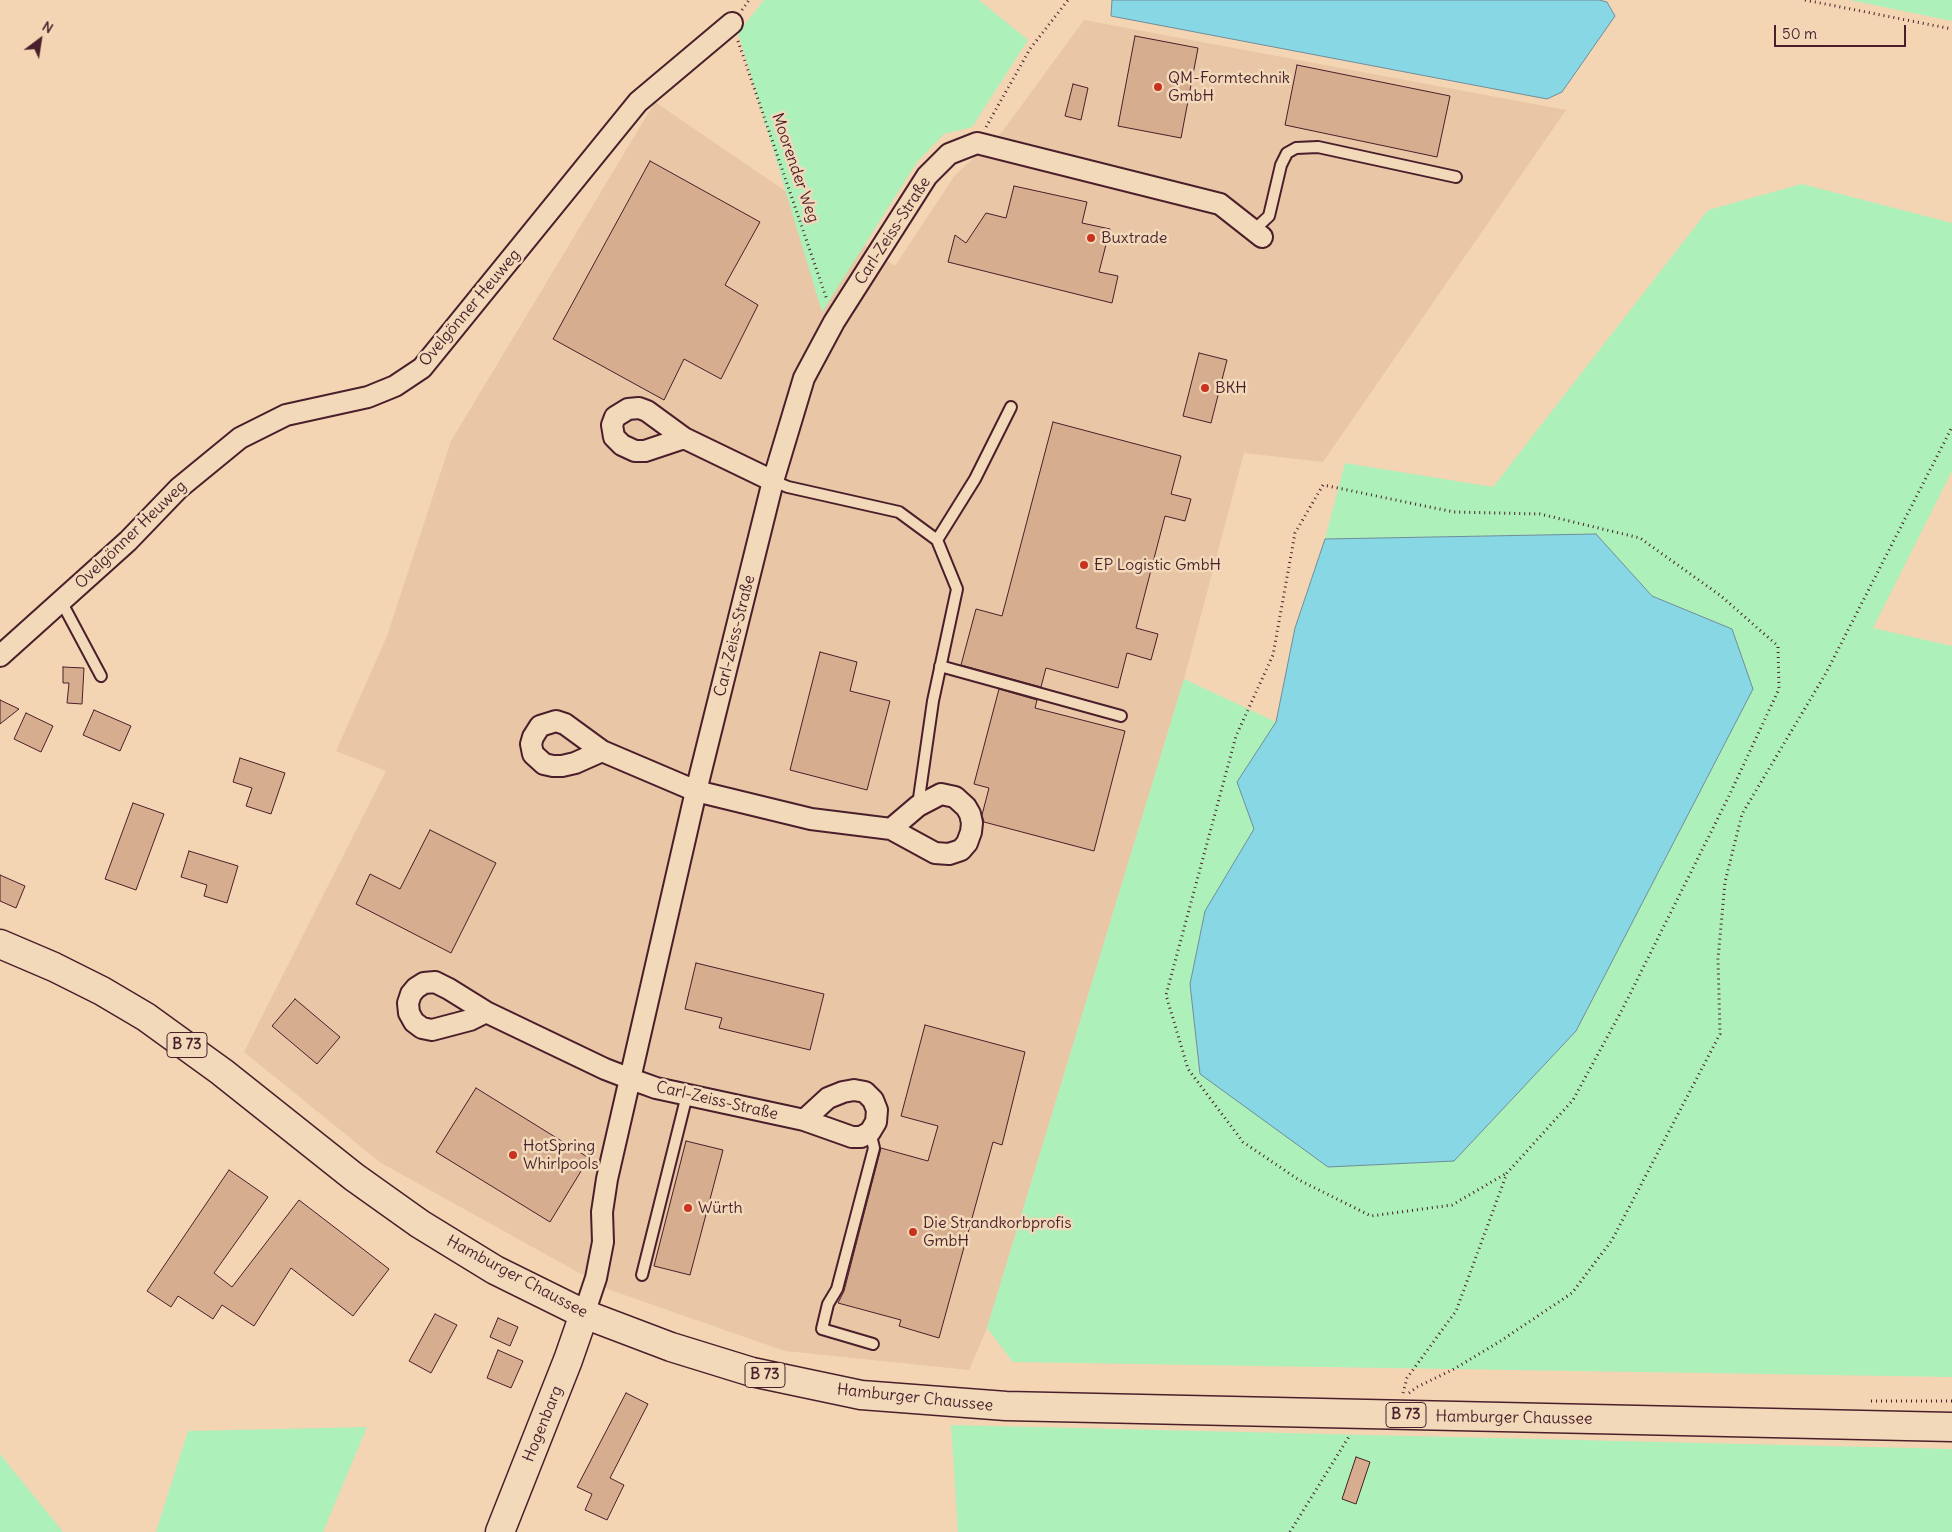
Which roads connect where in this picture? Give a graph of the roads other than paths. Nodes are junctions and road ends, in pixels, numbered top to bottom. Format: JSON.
{"nodes":[{"id":1,"x":732,"y":23,"type":"road end"},
{"id":2,"x":1456,"y":177,"type":"dead end"},
{"id":3,"x":1258,"y":234,"type":"joint"},
{"id":4,"x":1011,"y":406,"type":"dead end"},
{"id":5,"x":684,"y":438,"type":"dead end"},
{"id":6,"x":773,"y":481,"type":"junction"},
{"id":7,"x":937,"y":540,"type":"junction"},
{"id":8,"x":61,"y":601,"type":"junction"},
{"id":9,"x":0,"y":656,"type":"edge"},
{"id":10,"x":940,"y":666,"type":"junction"},
{"id":11,"x":101,"y":676,"type":"dead end"},
{"id":12,"x":1121,"y":716,"type":"dead end"},
{"id":13,"x":602,"y":751,"type":"dead end"},
{"id":14,"x":696,"y":791,"type":"junction"},
{"id":15,"x":918,"y":806,"type":"junction"},
{"id":16,"x":891,"y":829,"type":"junction"},
{"id":17,"x":0,"y":944,"type":"edge"},
{"id":18,"x":486,"y":1012,"type":"dead end"},
{"id":19,"x":631,"y":1079,"type":"junction"},
{"id":20,"x":687,"y":1095,"type":"junction"},
{"id":21,"x":804,"y":1120,"type":"junction"},
{"id":22,"x":870,"y":1132,"type":"junction"},
{"id":23,"x":642,"y":1275,"type":"dead end"},
{"id":24,"x":584,"y":1314,"type":"junction"},
{"id":25,"x":873,"y":1344,"type":"dead end"},
{"id":26,"x":1952,"y":1427,"type":"edge"},
{"id":27,"x":500,"y":1532,"type":"edge"}],
"edges":[{"from":1,"to":8,"type":"street","name":"Ovelgönner Heuweg"},
{"from":2,"to":3,"type":"lane"},
{"from":3,"to":6,"type":"street","name":"Carl-Zeiss-Straße"},
{"from":4,"to":7,"type":"lane"},
{"from":5,"to":6,"type":"street"},
{"from":6,"to":7,"type":"lane"},
{"from":6,"to":14,"type":"street","name":"Carl-Zeiss-Straße"},
{"from":7,"to":10,"type":"lane"},
{"from":8,"to":9,"type":"street","name":"Ovelgönner Heuweg"},
{"from":8,"to":11,"type":"lane"},
{"from":10,"to":12,"type":"lane"},
{"from":10,"to":15,"type":"lane"},
{"from":13,"to":14,"type":"street"},
{"from":14,"to":16,"type":"street"},
{"from":14,"to":19,"type":"street","name":"Carl-Zeiss-Straße"},
{"from":15,"to":16,"type":"street"},
{"from":15,"to":16,"type":"street"},
{"from":17,"to":24,"type":"main road","name":"Hamburger Chaussee","number":"B 73"},
{"from":18,"to":19,"type":"street","name":"Carl-Zeiss-Straße"},
{"from":19,"to":20,"type":"street","name":"Carl-Zeiss-Straße"},
{"from":19,"to":24,"type":"street","name":"Carl-Zeiss-Straße"},
{"from":20,"to":21,"type":"street","name":"Carl-Zeiss-Straße"},
{"from":20,"to":23,"type":"lane"},
{"from":21,"to":22,"type":"street","name":"Carl-Zeiss-Straße"},
{"from":21,"to":22,"type":"street"},
{"from":22,"to":25,"type":"lane"},
{"from":24,"to":26,"type":"main road","name":"Hamburger Chaussee","number":"B 73"},
{"from":24,"to":27,"type":"main road","name":"Hogenbarg"}]}
